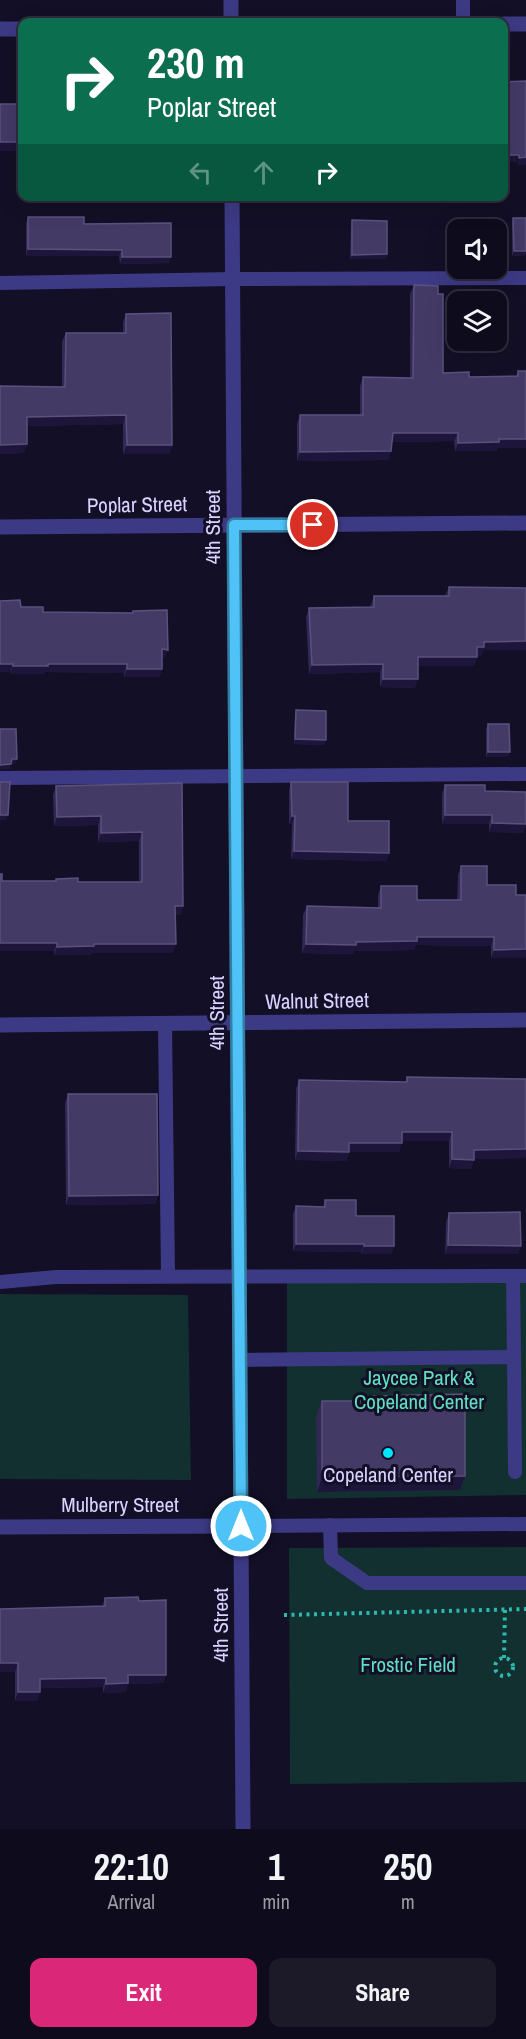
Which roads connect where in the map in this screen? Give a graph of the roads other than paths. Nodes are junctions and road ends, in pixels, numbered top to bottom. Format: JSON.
{"nodes":[{"id":1,"x":231,"y":0,"type":"edge"},
{"id":2,"x":463,"y":0,"type":"edge"},
{"id":3,"x":231,"y":18,"type":"edge"},
{"id":4,"x":463,"y":18,"type":"edge"},
{"id":5,"x":508,"y":24,"type":"edge"},
{"id":6,"x":526,"y":24,"type":"edge"},
{"id":7,"x":18,"y":28,"type":"edge"},
{"id":8,"x":0,"y":29,"type":"edge"},
{"id":9,"x":232,"y":201,"type":"edge"},
{"id":10,"x":526,"y":278,"type":"edge"},
{"id":11,"x":232,"y":279,"type":"junction"},
{"id":12,"x":0,"y":283,"type":"edge"},
{"id":13,"x":526,"y":522,"type":"edge"},
{"id":14,"x":234,"y":525,"type":"junction"},
{"id":15,"x":0,"y":527,"type":"edge"},
{"id":16,"x":526,"y":774,"type":"edge"},
{"id":17,"x":236,"y":777,"type":"junction"},
{"id":18,"x":0,"y":778,"type":"edge"},
{"id":19,"x":526,"y":1020,"type":"edge"},
{"id":20,"x":165,"y":1023,"type":"junction"},
{"id":21,"x":238,"y":1023,"type":"junction"},
{"id":22,"x":0,"y":1025,"type":"edge"},
{"id":23,"x":168,"y":1276,"type":"junction"},
{"id":24,"x":240,"y":1276,"type":"junction"},
{"id":25,"x":520,"y":1276,"type":"edge"},
{"id":26,"x":0,"y":1282,"type":"edge"},
{"id":27,"x":514,"y":1356,"type":"junction"},
{"id":28,"x":240,"y":1360,"type":"junction"},
{"id":29,"x":515,"y":1472,"type":"dead end"},
{"id":30,"x":526,"y":1524,"type":"edge"},
{"id":31,"x":330,"y":1525,"type":"junction"},
{"id":32,"x":241,"y":1526,"type":"junction"},
{"id":33,"x":0,"y":1527,"type":"edge"},
{"id":34,"x":526,"y":1583,"type":"edge"},
{"id":35,"x":243,"y":1829,"type":"edge"}],
"edges":[{"from":1,"to":3,"type":"street"},
{"from":2,"to":4,"type":"lane"},
{"from":5,"to":6,"type":"street"},
{"from":7,"to":8,"type":"street"},
{"from":9,"to":11,"type":"street","name":"4th Street"},
{"from":10,"to":11,"type":"lane"},
{"from":11,"to":12,"type":"lane"},
{"from":11,"to":14,"type":"street","name":"4th Street"},
{"from":13,"to":14,"type":"street","name":"Poplar Street"},
{"from":14,"to":15,"type":"street","name":"Poplar Street"},
{"from":14,"to":17,"type":"street","name":"4th Street"},
{"from":16,"to":17,"type":"lane"},
{"from":17,"to":18,"type":"lane"},
{"from":17,"to":21,"type":"street","name":"4th Street"},
{"from":19,"to":21,"type":"street","name":"Walnut Street"},
{"from":20,"to":21,"type":"street","name":"Walnut Street"},
{"from":20,"to":22,"type":"street","name":"Walnut Street"},
{"from":20,"to":23,"type":"lane"},
{"from":21,"to":24,"type":"street","name":"4th Street"},
{"from":23,"to":24,"type":"lane"},
{"from":23,"to":26,"type":"lane"},
{"from":24,"to":25,"type":"lane"},
{"from":24,"to":28,"type":"street","name":"4th Street"},
{"from":25,"to":27,"type":"lane"},
{"from":27,"to":28,"type":"lane"},
{"from":27,"to":29,"type":"lane"},
{"from":28,"to":32,"type":"street","name":"4th Street"},
{"from":30,"to":31,"type":"lane"},
{"from":31,"to":32,"type":"lane"},
{"from":31,"to":34,"type":"lane"},
{"from":32,"to":33,"type":"street","name":"Mulberry Street"},
{"from":32,"to":35,"type":"street","name":"4th Street"}]}
